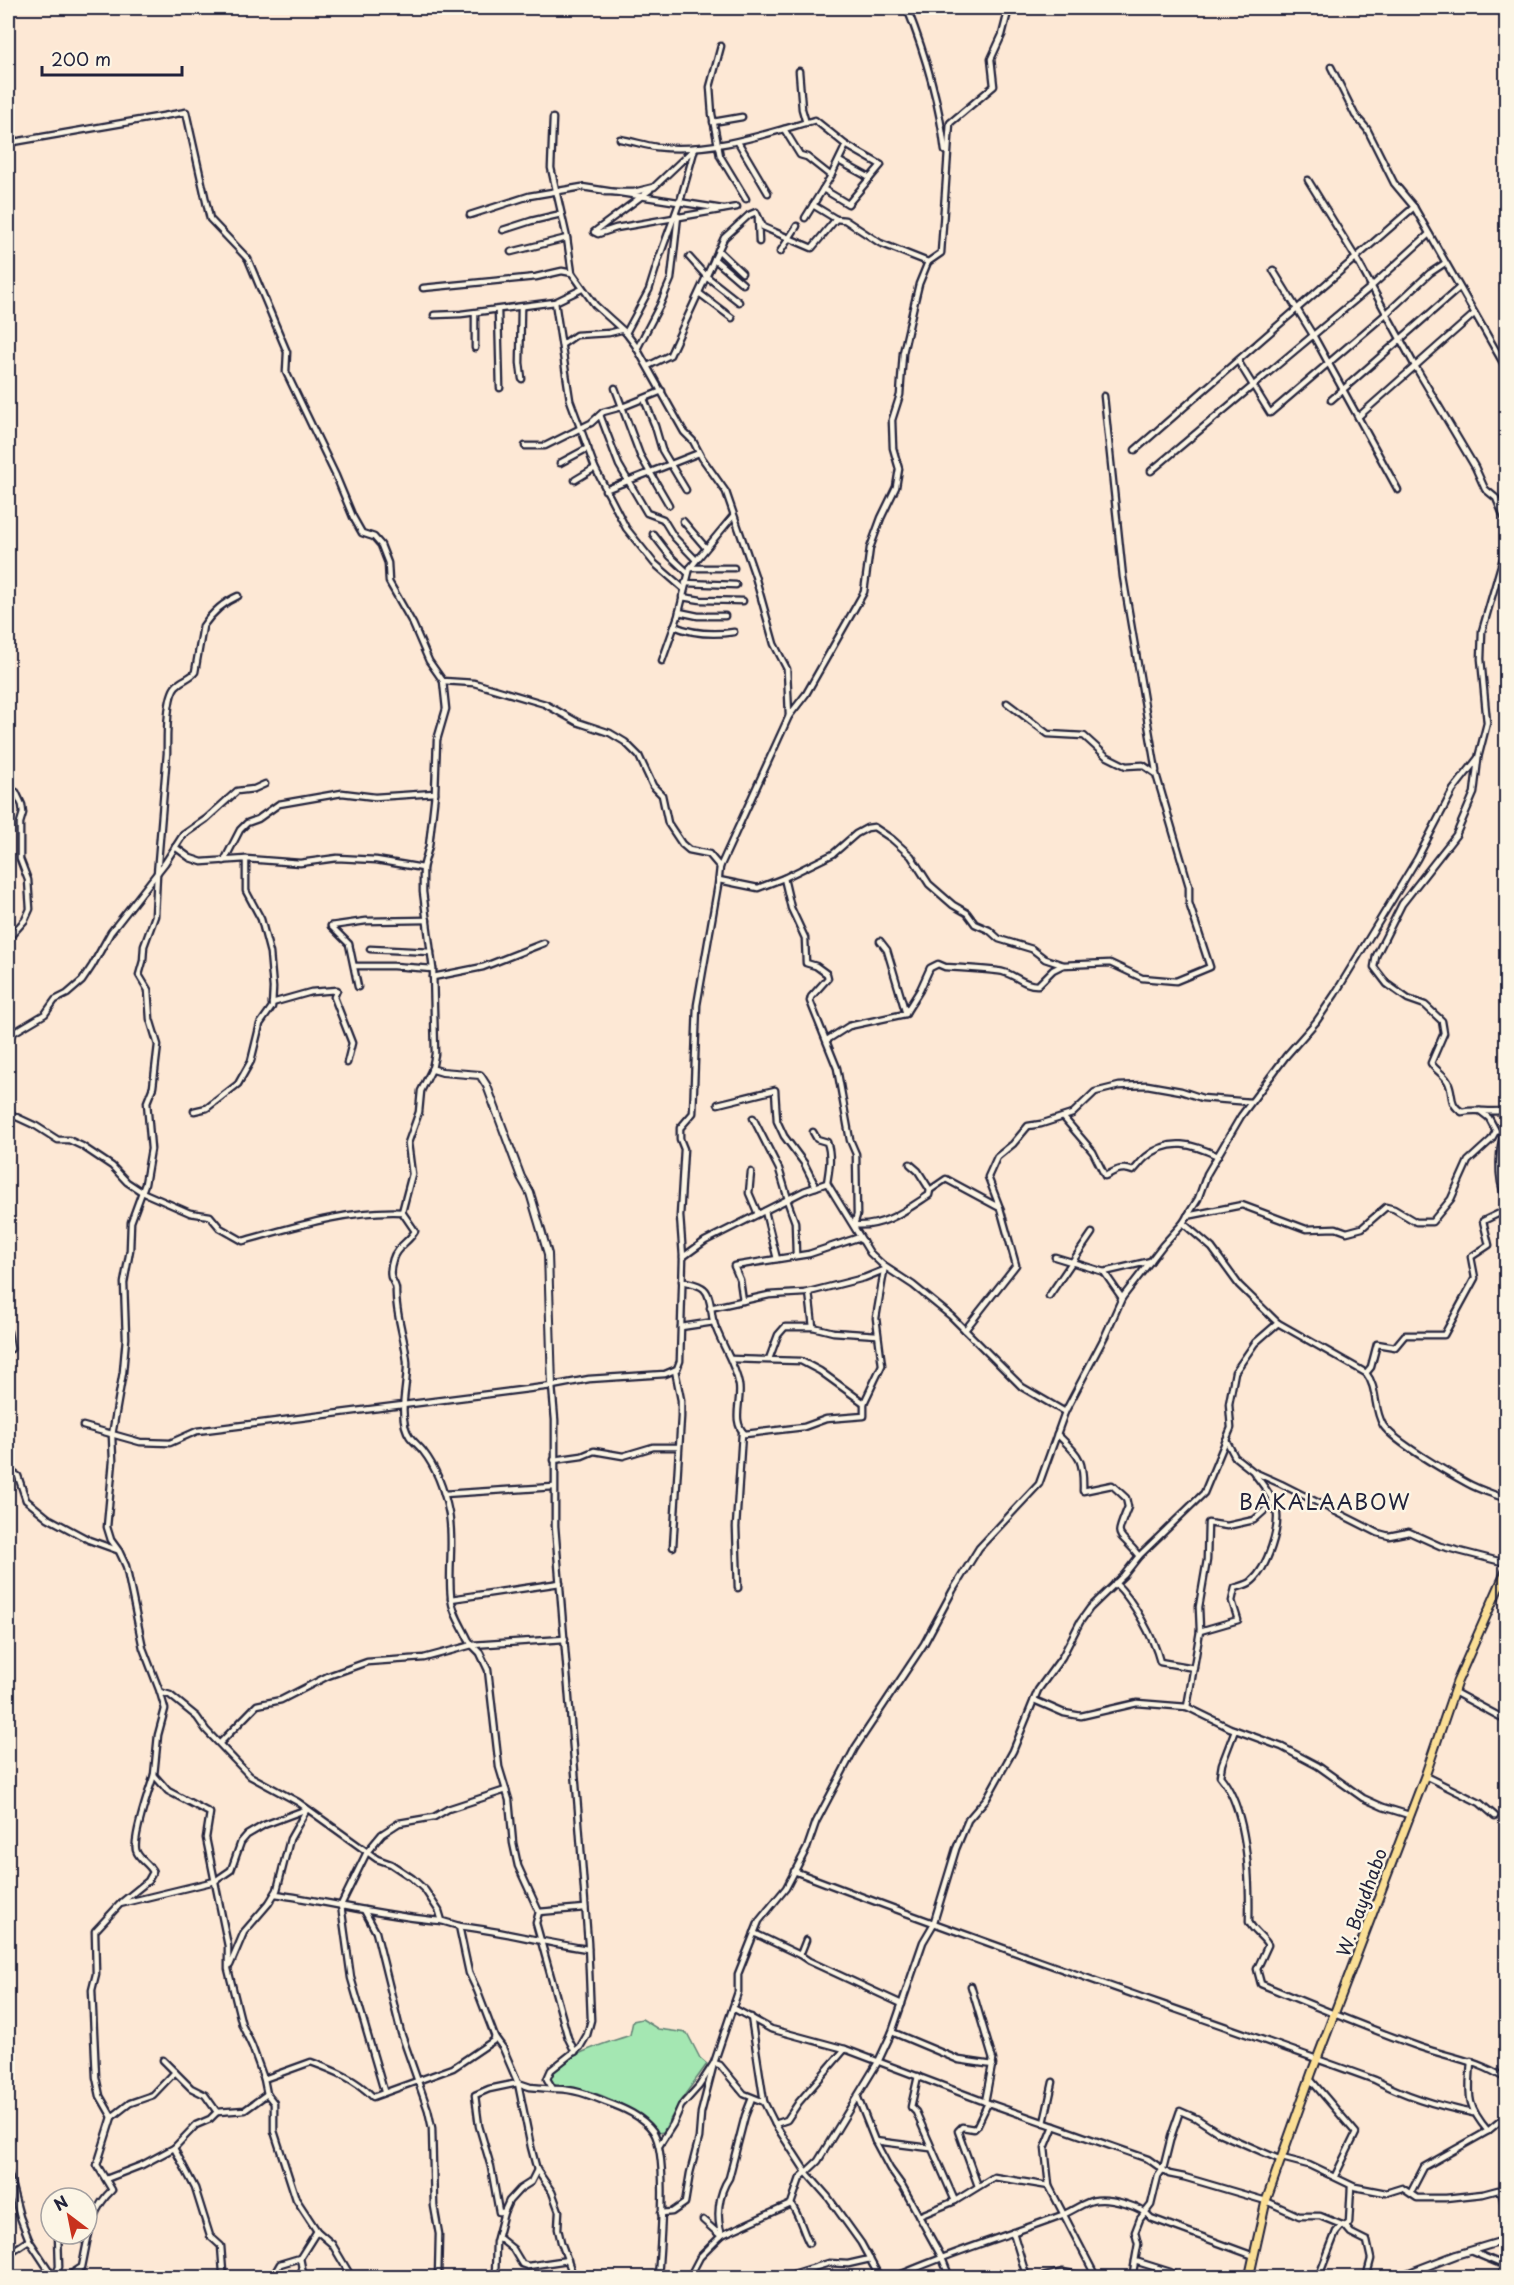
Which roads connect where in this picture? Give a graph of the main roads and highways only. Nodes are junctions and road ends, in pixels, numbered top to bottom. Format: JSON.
{"nodes":[{"id":1,"x":1506,"y":1571,"type":"edge"},
{"id":2,"x":1249,"y":2277,"type":"edge"}],
"edges":[{"from":1,"to":2,"type":"main road","name":"W. Baydhabo"}]}
